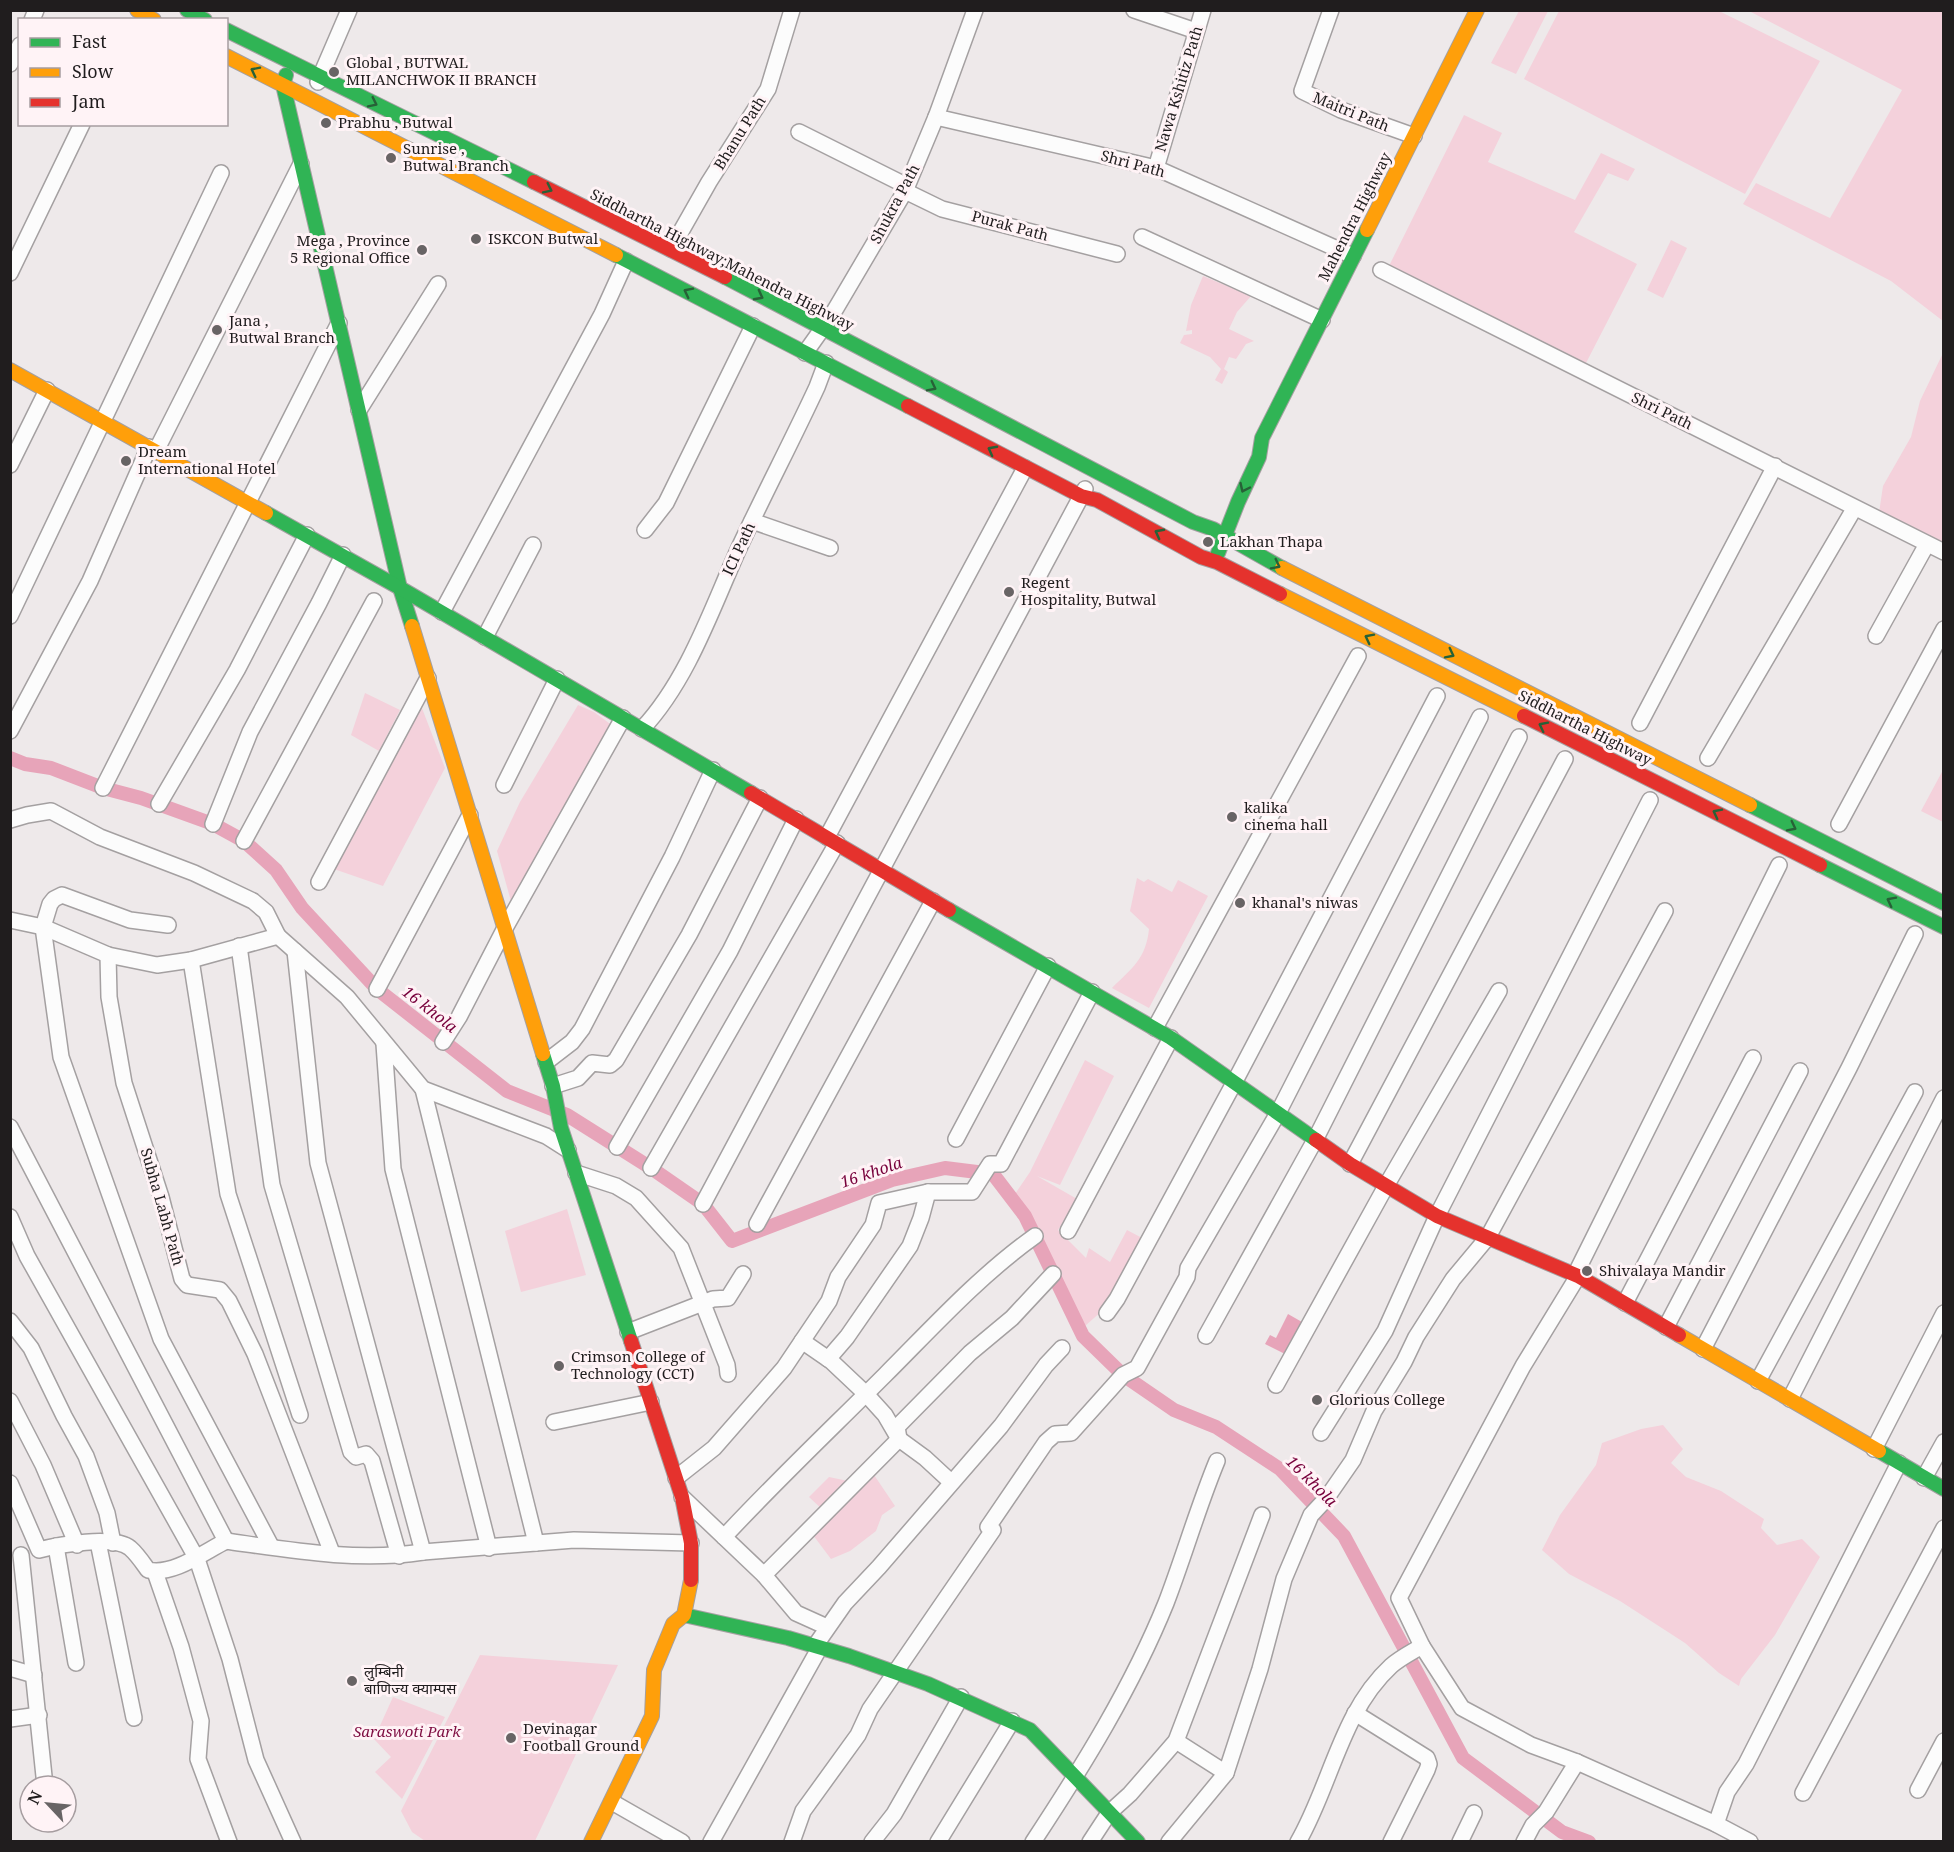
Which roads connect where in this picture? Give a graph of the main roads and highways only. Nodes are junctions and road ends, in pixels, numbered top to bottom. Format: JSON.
{"nodes":[{"id":1,"x":188,"y":10,"type":"edge"},
{"id":2,"x":1477,"y":10,"type":"edge"},
{"id":3,"x":202,"y":18,"type":"edge"},
{"id":4,"x":228,"y":31,"type":"edge"},
{"id":5,"x":228,"y":57,"type":"edge"},
{"id":6,"x":290,"y":62,"type":"junction"},
{"id":7,"x":283,"y":85,"type":"junction"},
{"id":8,"x":10,"y":370,"type":"edge"},
{"id":9,"x":1262,"y":438,"type":"junction"},
{"id":10,"x":1237,"y":470,"type":"dead end"},
{"id":11,"x":1204,"y":520,"type":"junction"},
{"id":12,"x":1224,"y":537,"type":"junction"},
{"id":13,"x":1189,"y":550,"type":"junction"},
{"id":14,"x":1210,"y":561,"type":"junction"},
{"id":15,"x":400,"y":588,"type":"junction"},
{"id":16,"x":1944,"y":903,"type":"edge"},
{"id":17,"x":1944,"y":927,"type":"edge"},
{"id":18,"x":1944,"y":1490,"type":"edge"},
{"id":19,"x":684,"y":1615,"type":"junction"},
{"id":20,"x":591,"y":1842,"type":"edge"},
{"id":21,"x":1138,"y":1842,"type":"edge"}],
"edges":[{"from":1,"to":3,"type":"main road"},
{"from":2,"to":9,"type":"main road","name":"Mahendra Highway"},
{"from":4,"to":6,"type":"main road","name":"Siddhartha Highway;Mahendra Highway"},
{"from":7,"to":5,"type":"main road","one_way":true},
{"from":6,"to":7,"type":"main road"},
{"from":6,"to":11,"type":"main road","name":"Siddhartha Highway;Mahendra Highway","one_way":true},
{"from":13,"to":7,"type":"main road","one_way":true},
{"from":7,"to":15,"type":"main road"},
{"from":8,"to":15,"type":"main road"},
{"from":9,"to":10,"type":"main road","name":"Mahendra Highway"},
{"from":9,"to":12,"type":"main road","name":"Mahendra Highway","one_way":true},
{"from":11,"to":12,"type":"main road","name":"Siddhartha Highway"},
{"from":11,"to":13,"type":"main road"},
{"from":12,"to":14,"type":"main road","name":"Mahendra Highway"},
{"from":12,"to":16,"type":"main road","name":"Siddhartha Highway","one_way":true},
{"from":13,"to":14,"type":"main road"},
{"from":17,"to":14,"type":"main road","name":"Siddhartha Highway","one_way":true},
{"from":15,"to":18,"type":"main road"},
{"from":15,"to":19,"type":"main road"},
{"from":19,"to":20,"type":"main road"},
{"from":19,"to":21,"type":"main road"}]}
